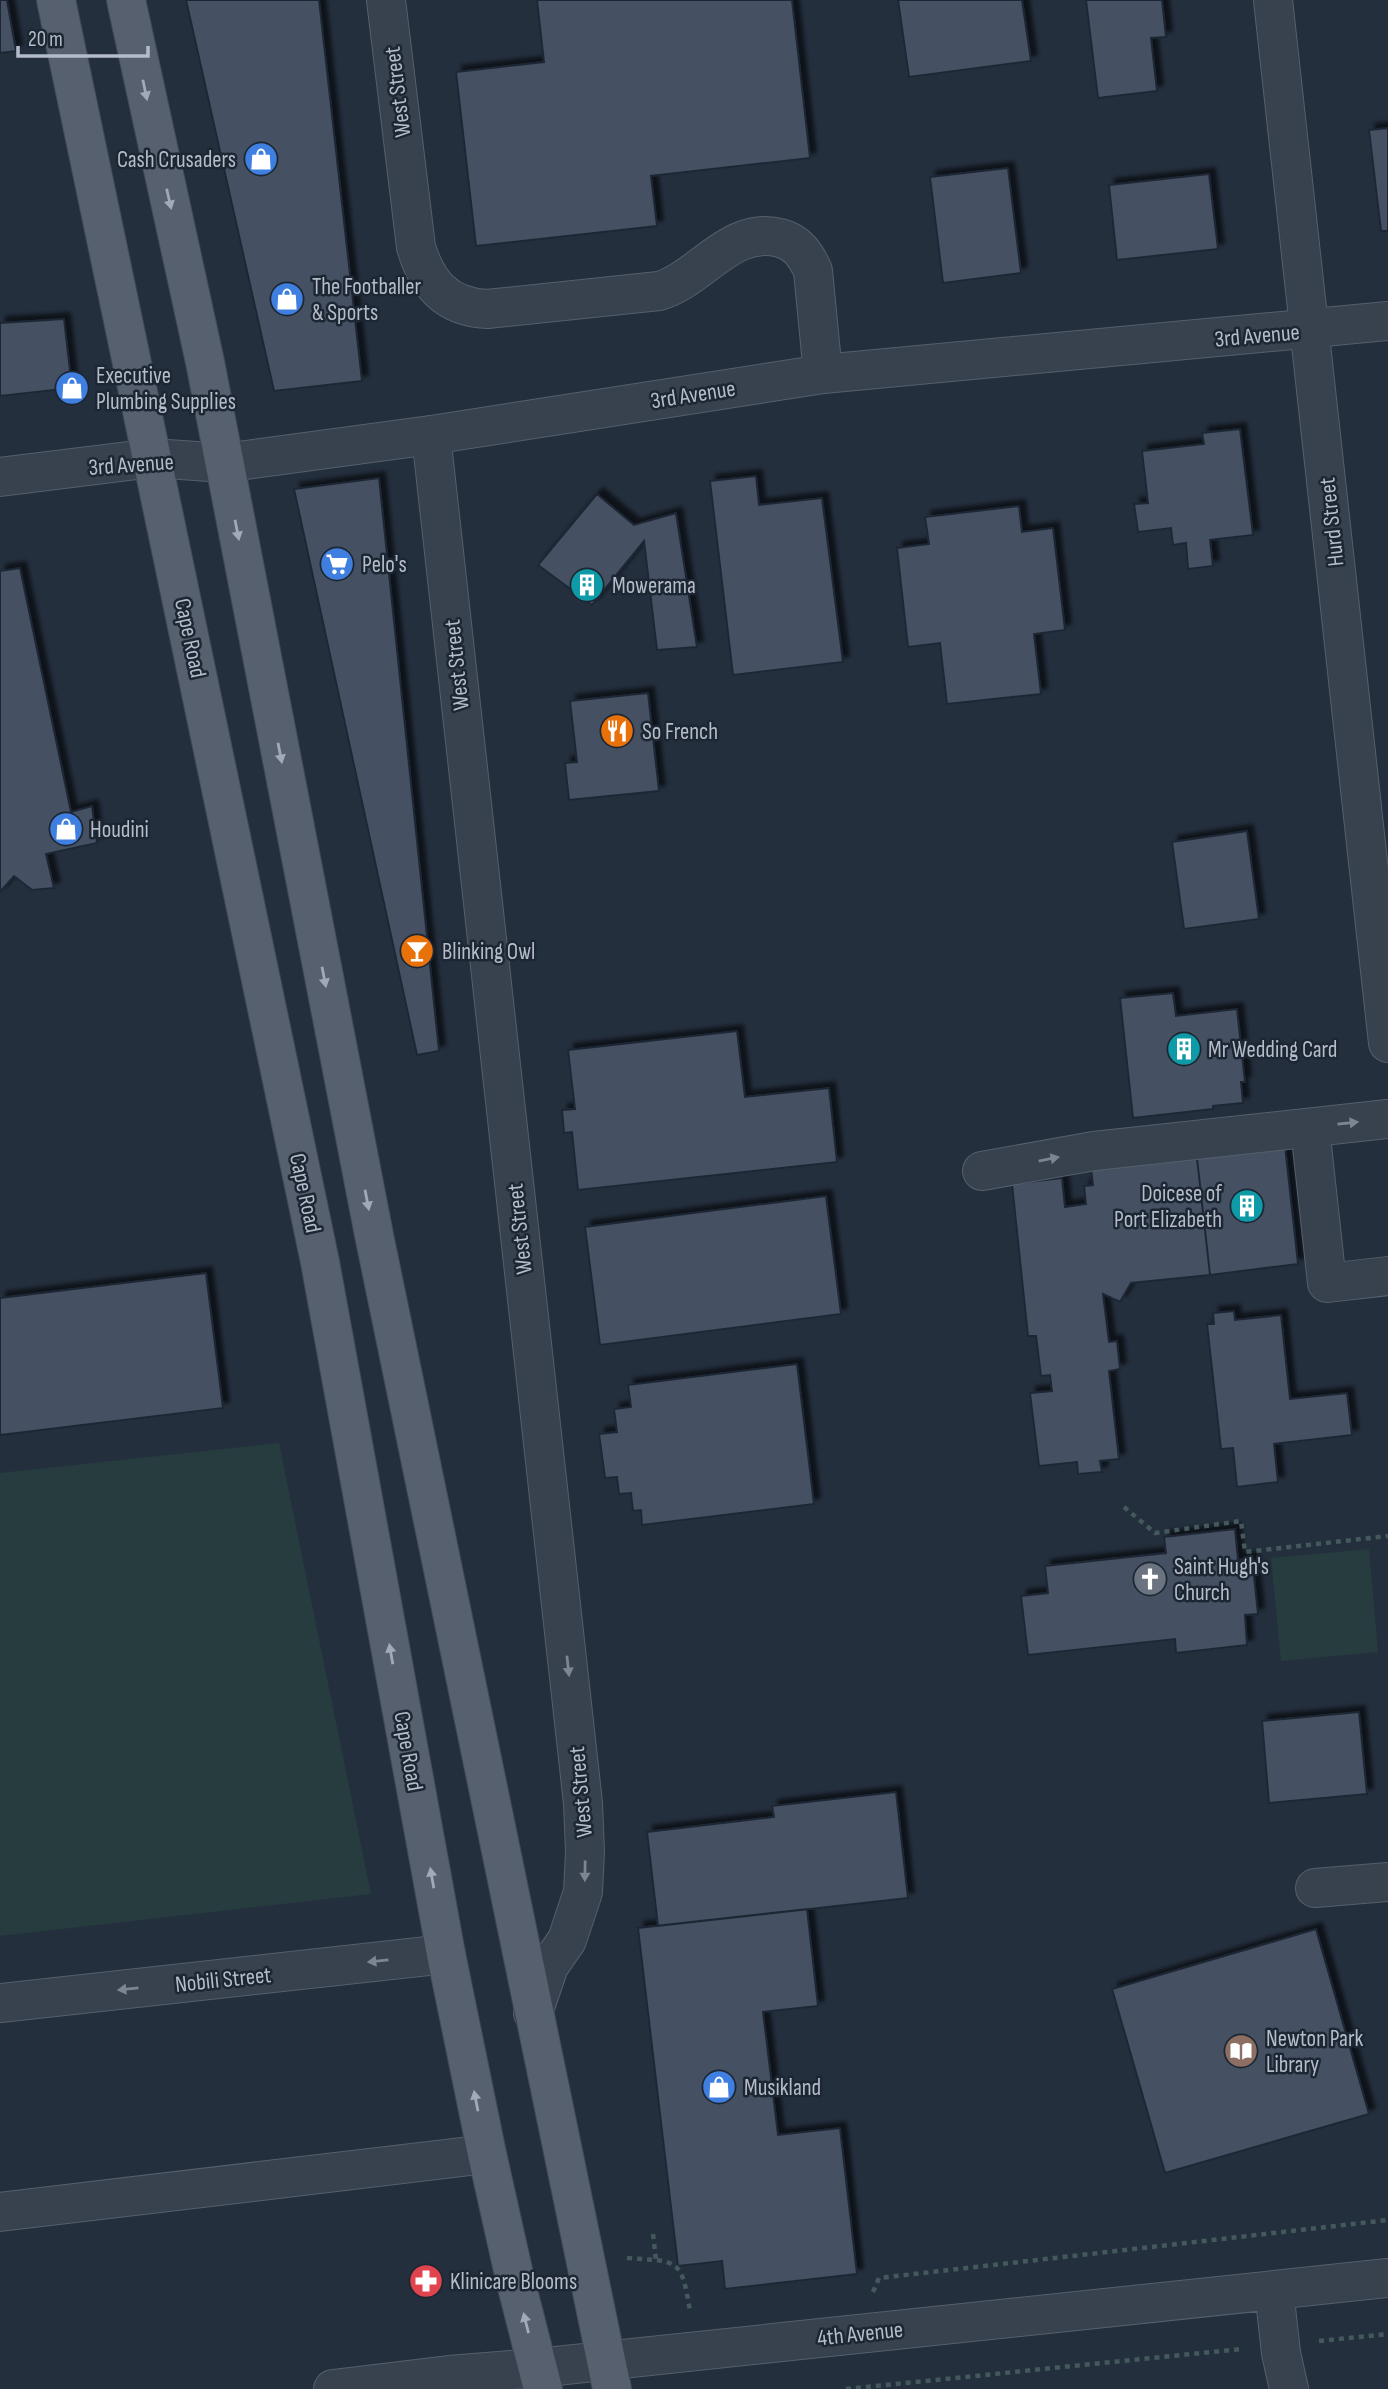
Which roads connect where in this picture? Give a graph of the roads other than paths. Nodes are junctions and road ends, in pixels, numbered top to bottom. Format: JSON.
{"nodes":[{"id":1,"x":56,"y":0,"type":"edge"},
{"id":2,"x":126,"y":0,"type":"edge"},
{"id":3,"x":386,"y":0,"type":"edge"},
{"id":4,"x":1273,"y":0,"type":"edge"},
{"id":5,"x":1388,"y":321,"type":"edge"},
{"id":6,"x":1310,"y":330,"type":"junction"},
{"id":7,"x":823,"y":374,"type":"junction"},
{"id":8,"x":431,"y":435,"type":"junction"},
{"id":9,"x":153,"y":458,"type":"junction"},
{"id":10,"x":224,"y":463,"type":"junction"},
{"id":11,"x":0,"y":477,"type":"edge"},
{"id":12,"x":1388,"y":1043,"type":"edge"},
{"id":13,"x":1388,"y":1119,"type":"edge"},
{"id":14,"x":1310,"y":1128,"type":"junction"},
{"id":15,"x":982,"y":1171,"type":"dead end"},
{"id":16,"x":1388,"y":1276,"type":"edge"},
{"id":17,"x":1388,"y":1882,"type":"edge"},
{"id":18,"x":1315,"y":1888,"type":"dead end"},
{"id":19,"x":446,"y":1954,"type":"junction"},
{"id":20,"x":0,"y":2003,"type":"edge"},
{"id":21,"x":533,"y":2013,"type":"junction"},
{"id":22,"x":487,"y":2154,"type":"junction"},
{"id":23,"x":0,"y":2212,"type":"edge"},
{"id":24,"x":1388,"y":2277,"type":"edge"},
{"id":25,"x":1274,"y":2290,"type":"junction"},
{"id":26,"x":609,"y":2374,"type":"edge"},
{"id":27,"x":540,"y":2379,"type":"edge"},
{"id":28,"x":333,"y":2389,"type":"edge"},
{"id":29,"x":1289,"y":2389,"type":"edge"}],
"edges":[{"from":1,"to":9,"type":"main road","name":"Cape Road"},
{"from":2,"to":10,"type":"main road","one_way":true},
{"from":3,"to":7,"type":"street","name":"West Street"},
{"from":4,"to":6,"type":"street","name":"Hurd Street"},
{"from":5,"to":6,"type":"street","name":"3rd Avenue"},
{"from":6,"to":7,"type":"street","name":"3rd Avenue"},
{"from":6,"to":12,"type":"street","name":"Hurd Street"},
{"from":7,"to":8,"type":"street","name":"3rd Avenue"},
{"from":8,"to":10,"type":"street","name":"3rd Avenue"},
{"from":8,"to":21,"type":"street","name":"West Street","one_way":true},
{"from":9,"to":10,"type":"street","name":"3rd Avenue"},
{"from":9,"to":11,"type":"street","name":"3rd Avenue"},
{"from":19,"to":9,"type":"main road","name":"Cape Road","one_way":true},
{"from":10,"to":21,"type":"main road","one_way":true},
{"from":14,"to":13,"type":"street","one_way":true},
{"from":15,"to":14,"type":"street","one_way":true},
{"from":14,"to":16,"type":"street"},
{"from":17,"to":18,"type":"street"},
{"from":19,"to":20,"type":"street","name":"Nobili Street","one_way":true},
{"from":22,"to":19,"type":"main road","name":"Cape Road","one_way":true},
{"from":21,"to":26,"type":"main road"},
{"from":22,"to":23,"type":"street"},
{"from":27,"to":22,"type":"main road","name":"Cape Road","one_way":true},
{"from":24,"to":25,"type":"street","name":"4th Avenue"},
{"from":25,"to":26,"type":"street","name":"4th Avenue"},
{"from":25,"to":29,"type":"street"},
{"from":26,"to":27,"type":"street","name":"4th Avenue"},
{"from":27,"to":28,"type":"street","name":"4th Avenue"}]}
